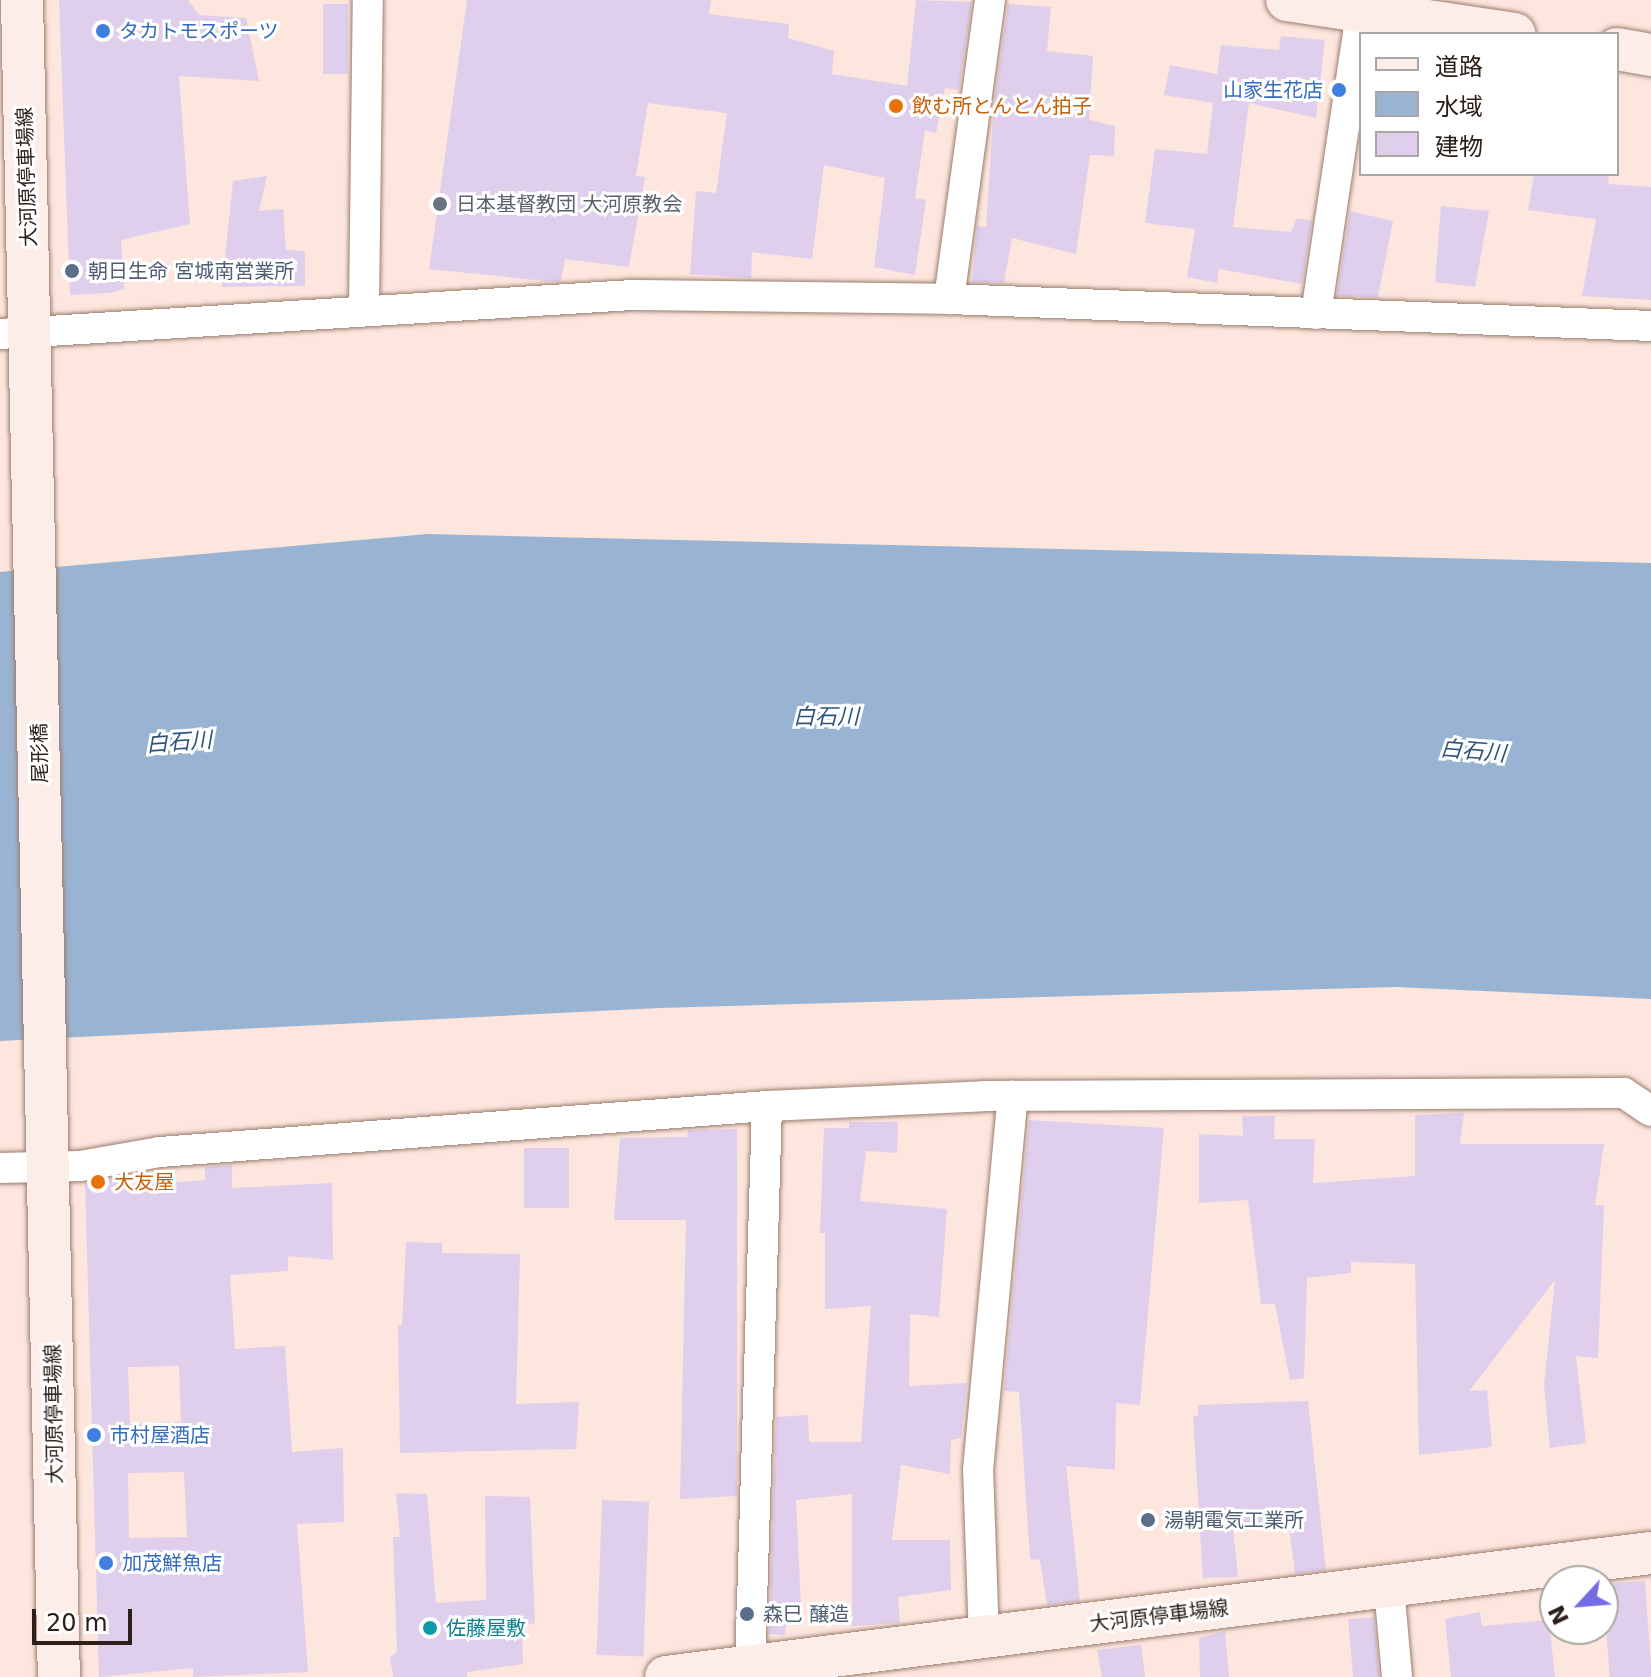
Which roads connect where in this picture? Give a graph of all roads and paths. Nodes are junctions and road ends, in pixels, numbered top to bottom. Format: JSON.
{"nodes":[{"id":1,"x":22,"y":0,"type":"edge"},
{"id":2,"x":368,"y":0,"type":"edge"},
{"id":3,"x":990,"y":0,"type":"edge"},
{"id":4,"x":1287,"y":0,"type":"edge"},
{"id":5,"x":1363,"y":6,"type":"edge"},
{"id":6,"x":1359,"y":32,"type":"edge"},
{"id":7,"x":1359,"y":32,"type":"edge"},
{"id":8,"x":1503,"y":32,"type":"edge"},
{"id":9,"x":1619,"y":49,"type":"edge"},
{"id":10,"x":1651,"y":55,"type":"edge"},
{"id":11,"x":949,"y":299,"type":"junction"},
{"id":12,"x":364,"y":308,"type":"junction"},
{"id":13,"x":1316,"y":314,"type":"junction"},
{"id":14,"x":1651,"y":326,"type":"edge"},
{"id":15,"x":21,"y":340,"type":"edge"},
{"id":16,"x":1013,"y":1096,"type":"junction"},
{"id":17,"x":767,"y":1106,"type":"junction"},
{"id":18,"x":1651,"y":1111,"type":"edge"},
{"id":19,"x":49,"y":1160,"type":"junction"},
{"id":20,"x":0,"y":1168,"type":"edge"},
{"id":21,"x":1651,"y":1553,"type":"edge"},
{"id":22,"x":1389,"y":1587,"type":"junction"},
{"id":23,"x":984,"y":1639,"type":"junction"},
{"id":24,"x":750,"y":1669,"type":"junction"},
{"id":25,"x":59,"y":1677,"type":"edge"},
{"id":26,"x":666,"y":1677,"type":"edge"},
{"id":27,"x":1397,"y":1677,"type":"edge"}],
"edges":[{"from":1,"to":15,"type":"main road","name":"大河原停車場線"},
{"from":2,"to":12,"type":"street"},
{"from":3,"to":11,"type":"street"},
{"from":4,"to":5,"type":"main road"},
{"from":5,"to":7,"type":"street"},
{"from":5,"to":8,"type":"main road"},
{"from":6,"to":13,"type":"street"},
{"from":9,"to":10,"type":"main road"},
{"from":11,"to":12,"type":"street"},
{"from":11,"to":13,"type":"street"},
{"from":12,"to":15,"type":"street"},
{"from":13,"to":14,"type":"street"},
{"from":15,"to":19,"type":"main road","name":"尾形橋"},
{"from":16,"to":17,"type":"street"},
{"from":16,"to":18,"type":"street"},
{"from":16,"to":23,"type":"street"},
{"from":17,"to":19,"type":"street"},
{"from":17,"to":24,"type":"street"},
{"from":19,"to":20,"type":"street"},
{"from":19,"to":25,"type":"main road","name":"大河原停車場線"},
{"from":21,"to":22,"type":"main road","name":"大河原停車場線"},
{"from":22,"to":23,"type":"main road","name":"大河原停車場線"},
{"from":22,"to":27,"type":"street"},
{"from":23,"to":24,"type":"main road","name":"大河原停車場線"},
{"from":24,"to":26,"type":"main road","name":"大河原停車場線"}]}
